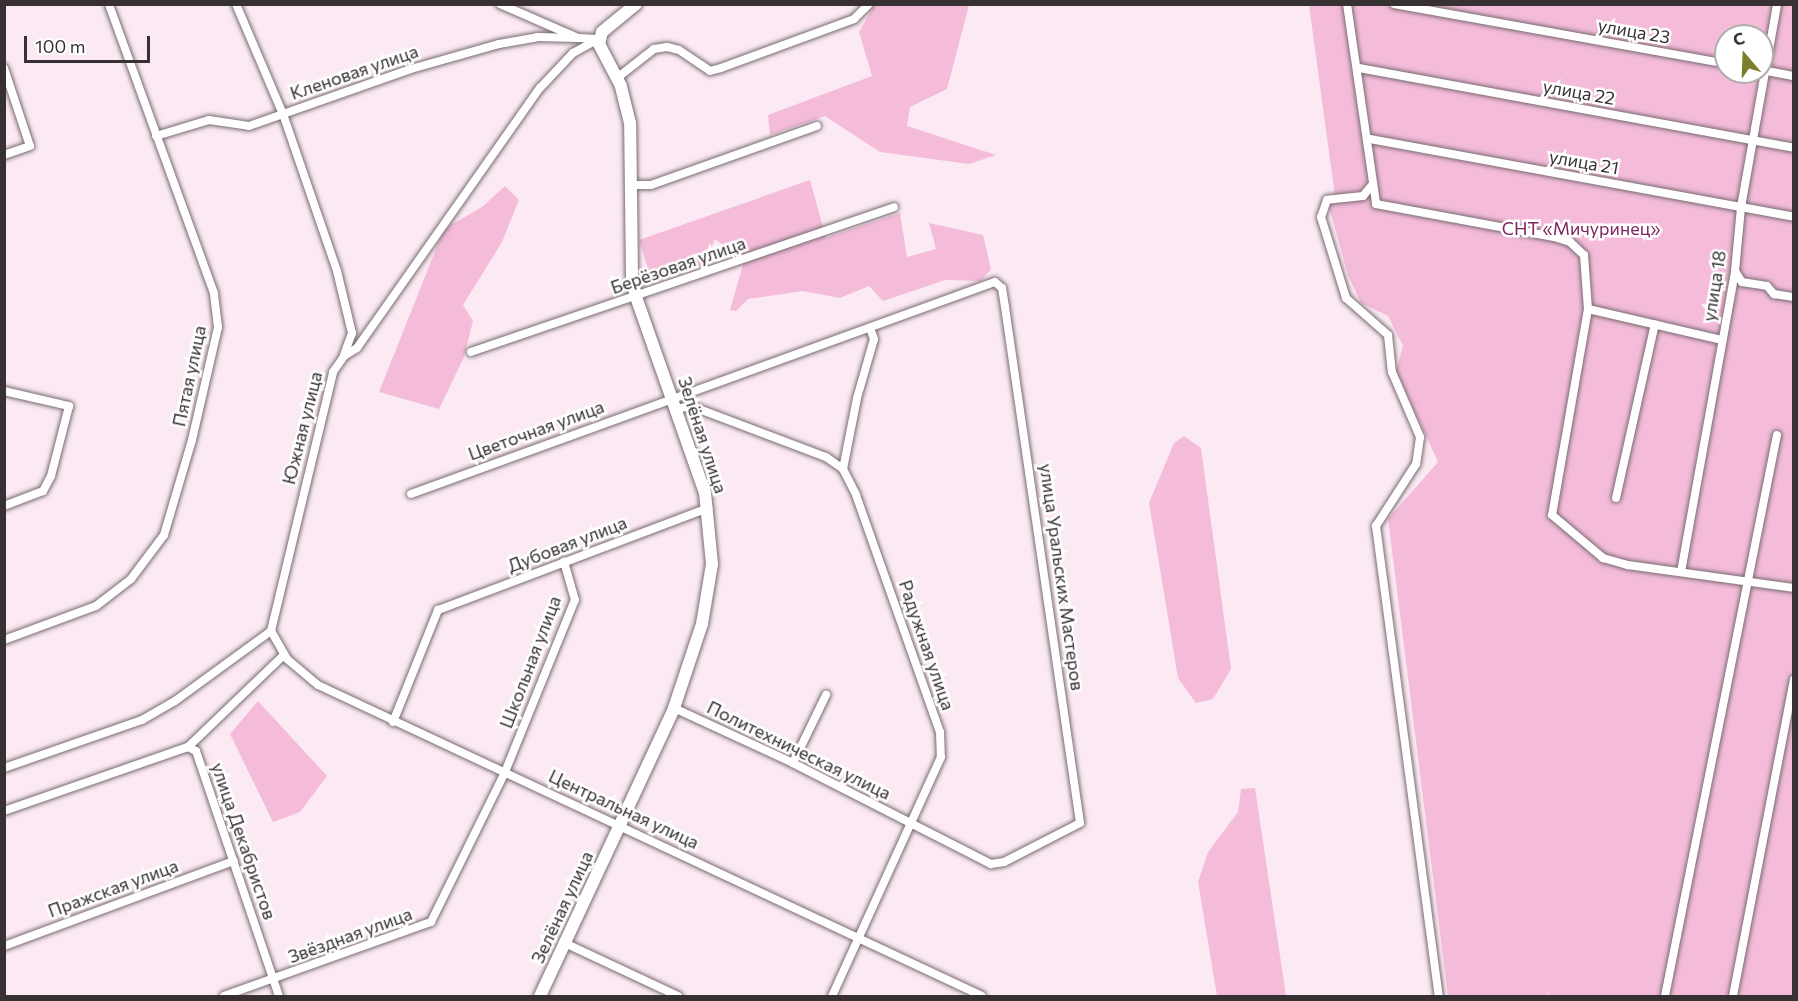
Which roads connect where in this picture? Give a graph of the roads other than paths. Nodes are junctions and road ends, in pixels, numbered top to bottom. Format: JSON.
{"nodes":[{"id":1,"x":109,"y":4,"type":"edge"},
{"id":2,"x":236,"y":4,"type":"edge"},
{"id":3,"x":500,"y":4,"type":"edge"},
{"id":4,"x":636,"y":4,"type":"edge"},
{"id":5,"x":869,"y":4,"type":"edge"},
{"id":6,"x":1347,"y":4,"type":"edge"},
{"id":7,"x":1394,"y":4,"type":"edge"},
{"id":8,"x":1777,"y":4,"type":"edge"},
{"id":9,"x":1772,"y":24,"type":"edge"},
{"id":10,"x":578,"y":38,"type":"junction"},
{"id":11,"x":598,"y":39,"type":"junction"},
{"id":12,"x":1714,"y":62,"type":"edge"},
{"id":13,"x":4,"y":68,"type":"edge"},
{"id":14,"x":1359,"y":68,"type":"junction"},
{"id":15,"x":1774,"y":72,"type":"edge"},
{"id":16,"x":1794,"y":76,"type":"edge"},
{"id":17,"x":617,"y":78,"type":"junction"},
{"id":18,"x":1760,"y":84,"type":"edge"},
{"id":19,"x":283,"y":114,"type":"junction"},
{"id":20,"x":817,"y":126,"type":"dead end"},
{"id":21,"x":156,"y":136,"type":"junction"},
{"id":22,"x":1370,"y":139,"type":"junction"},
{"id":23,"x":1752,"y":141,"type":"junction"},
{"id":24,"x":1794,"y":148,"type":"edge"},
{"id":25,"x":4,"y":155,"type":"edge"},
{"id":26,"x":632,"y":185,"type":"junction"},
{"id":27,"x":1372,"y":185,"type":"junction"},
{"id":28,"x":894,"y":207,"type":"dead end"},
{"id":29,"x":1741,"y":207,"type":"junction"},
{"id":30,"x":1794,"y":217,"type":"edge"},
{"id":31,"x":1735,"y":271,"type":"junction"},
{"id":32,"x":636,"y":297,"type":"junction"},
{"id":33,"x":1794,"y":297,"type":"edge"},
{"id":34,"x":1588,"y":309,"type":"junction"},
{"id":35,"x":1655,"y":324,"type":"junction"},
{"id":36,"x":870,"y":328,"type":"junction"},
{"id":37,"x":1722,"y":340,"type":"junction"},
{"id":38,"x":471,"y":352,"type":"dead end"},
{"id":39,"x":344,"y":356,"type":"junction"},
{"id":40,"x":4,"y":391,"type":"edge"},
{"id":41,"x":674,"y":403,"type":"junction"},
{"id":42,"x":1777,"y":435,"type":"dead end"},
{"id":43,"x":843,"y":469,"type":"junction"},
{"id":44,"x":411,"y":494,"type":"dead end"},
{"id":45,"x":1616,"y":498,"type":"dead end"},
{"id":46,"x":4,"y":506,"type":"edge"},
{"id":47,"x":708,"y":508,"type":"junction"},
{"id":48,"x":564,"y":562,"type":"junction"},
{"id":49,"x":1681,"y":572,"type":"junction"},
{"id":50,"x":1749,"y":580,"type":"junction"},
{"id":51,"x":1794,"y":588,"type":"edge"},
{"id":52,"x":271,"y":631,"type":"junction"},
{"id":53,"x":4,"y":640,"type":"edge"},
{"id":54,"x":284,"y":654,"type":"junction"},
{"id":55,"x":1794,"y":680,"type":"edge"},
{"id":56,"x":826,"y":695,"type":"dead end"},
{"id":57,"x":674,"y":708,"type":"junction"},
{"id":58,"x":393,"y":722,"type":"junction"},
{"id":59,"x":188,"y":747,"type":"junction"},
{"id":60,"x":794,"y":763,"type":"junction"},
{"id":61,"x":4,"y":768,"type":"edge"},
{"id":62,"x":505,"y":772,"type":"junction"},
{"id":63,"x":4,"y":812,"type":"edge"},
{"id":64,"x":909,"y":823,"type":"junction"},
{"id":65,"x":620,"y":825,"type":"junction"},
{"id":66,"x":234,"y":861,"type":"junction"},
{"id":67,"x":859,"y":938,"type":"junction"},
{"id":68,"x":565,"y":943,"type":"junction"},
{"id":69,"x":4,"y":946,"type":"edge"},
{"id":70,"x":274,"y":980,"type":"junction"},
{"id":71,"x":224,"y":996,"type":"edge"},
{"id":72,"x":279,"y":996,"type":"edge"},
{"id":73,"x":540,"y":996,"type":"edge"},
{"id":74,"x":678,"y":996,"type":"edge"},
{"id":75,"x":832,"y":996,"type":"edge"},
{"id":76,"x":982,"y":996,"type":"edge"},
{"id":77,"x":1439,"y":996,"type":"edge"},
{"id":78,"x":1665,"y":996,"type":"edge"},
{"id":79,"x":1733,"y":996,"type":"edge"}],
"edges":[{"from":1,"to":21,"type":"street","name":"Пятая улица"},
{"from":2,"to":19,"type":"street"},
{"from":3,"to":10,"type":"street"},
{"from":4,"to":11,"type":"street","name":"Южная улица"},
{"from":5,"to":17,"type":"street"},
{"from":6,"to":14,"type":"street"},
{"from":7,"to":12,"type":"street","name":"улица 23"},
{"from":8,"to":9,"type":"street","name":"улица 18"},
{"from":10,"to":11,"type":"street"},
{"from":10,"to":19,"type":"street","name":"Кленовая улица"},
{"from":11,"to":17,"type":"street","name":"Зелёная улица"},
{"from":11,"to":39,"type":"street","name":"Южная улица"},
{"from":13,"to":25,"type":"street"},
{"from":14,"to":22,"type":"street"},
{"from":14,"to":23,"type":"street","name":"улица 22"},
{"from":15,"to":16,"type":"street"},
{"from":17,"to":26,"type":"street","name":"Зелёная улица"},
{"from":18,"to":23,"type":"street","name":"улица 18"},
{"from":19,"to":21,"type":"street"},
{"from":19,"to":39,"type":"street","name":"Кленовая улица"},
{"from":20,"to":26,"type":"street"},
{"from":21,"to":53,"type":"street","name":"Пятая улица"},
{"from":22,"to":27,"type":"street"},
{"from":22,"to":29,"type":"street","name":"улица 21"},
{"from":23,"to":24,"type":"street","name":"улица 22"},
{"from":23,"to":29,"type":"street","name":"улица 18"},
{"from":26,"to":32,"type":"street","name":"Зелёная улица"},
{"from":27,"to":34,"type":"street"},
{"from":27,"to":77,"type":"street"},
{"from":28,"to":32,"type":"street","name":"Берёзовая улица"},
{"from":29,"to":30,"type":"street","name":"улица 21"},
{"from":29,"to":31,"type":"street","name":"улица 18"},
{"from":31,"to":33,"type":"street"},
{"from":31,"to":37,"type":"street","name":"улица 18"},
{"from":32,"to":38,"type":"street","name":"Берёзовая улица"},
{"from":32,"to":41,"type":"street","name":"Зелёная улица"},
{"from":34,"to":35,"type":"street"},
{"from":34,"to":49,"type":"street"},
{"from":35,"to":37,"type":"street"},
{"from":35,"to":45,"type":"street"},
{"from":36,"to":41,"type":"street","name":"Цветочная улица"},
{"from":36,"to":43,"type":"street"},
{"from":36,"to":64,"type":"street","name":"улица Уральских Мастеров"},
{"from":37,"to":49,"type":"street","name":"улица 18"},
{"from":39,"to":52,"type":"street","name":"Южная улица"},
{"from":40,"to":46,"type":"street"},
{"from":41,"to":43,"type":"street"},
{"from":41,"to":44,"type":"street","name":"Цветочная улица"},
{"from":41,"to":47,"type":"street","name":"Зелёная улица"},
{"from":42,"to":50,"type":"street"},
{"from":43,"to":64,"type":"street","name":"Радужная улица"},
{"from":47,"to":48,"type":"street","name":"Дубовая улица"},
{"from":47,"to":57,"type":"street","name":"Зелёная улица"},
{"from":48,"to":58,"type":"street","name":"Дубовая улица"},
{"from":48,"to":62,"type":"street","name":"Школьная улица"},
{"from":49,"to":50,"type":"street"},
{"from":50,"to":51,"type":"street"},
{"from":50,"to":78,"type":"street"},
{"from":52,"to":54,"type":"street","name":"Центральная улица"},
{"from":52,"to":61,"type":"street"},
{"from":54,"to":58,"type":"street","name":"Центральная улица"},
{"from":54,"to":59,"type":"street"},
{"from":55,"to":79,"type":"street"},
{"from":56,"to":60,"type":"street"},
{"from":57,"to":60,"type":"street","name":"Политехническая улица"},
{"from":57,"to":65,"type":"street","name":"Зелёная улица"},
{"from":58,"to":62,"type":"street","name":"Центральная улица"},
{"from":59,"to":63,"type":"street","name":"улица Декабристов"},
{"from":59,"to":66,"type":"street","name":"улица Декабристов"},
{"from":60,"to":64,"type":"street","name":"Политехническая улица"},
{"from":62,"to":65,"type":"street","name":"Центральная улица"},
{"from":62,"to":70,"type":"street","name":"Звёздная улица"},
{"from":64,"to":67,"type":"street","name":"Радужная улица"},
{"from":65,"to":67,"type":"street","name":"Центральная улица"},
{"from":65,"to":68,"type":"street","name":"Зелёная улица"},
{"from":66,"to":69,"type":"street","name":"Пражская улица"},
{"from":66,"to":70,"type":"street","name":"улица Декабристов"},
{"from":67,"to":75,"type":"street","name":"Радужная улица"},
{"from":67,"to":76,"type":"street","name":"Центральная улица"},
{"from":68,"to":73,"type":"street","name":"Зелёная улица"},
{"from":68,"to":74,"type":"street"},
{"from":70,"to":71,"type":"street","name":"Звёздная улица"},
{"from":70,"to":72,"type":"street","name":"улица Декабристов"}]}
